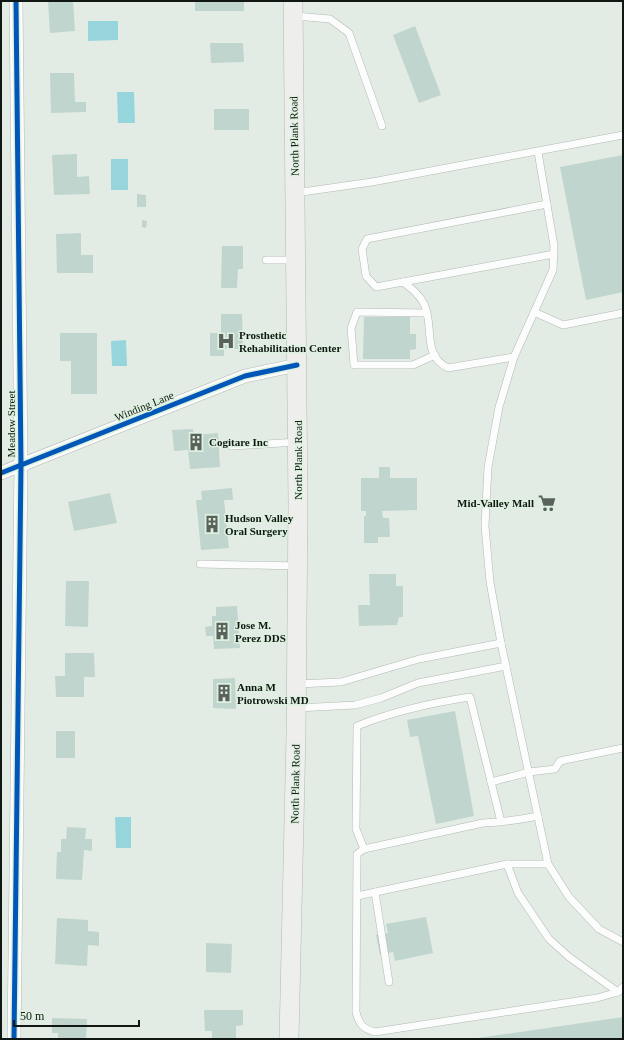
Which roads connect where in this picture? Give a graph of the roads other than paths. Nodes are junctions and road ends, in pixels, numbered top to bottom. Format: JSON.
{"nodes":[{"id":1,"x":16,"y":1,"type":"edge"},
{"id":2,"x":293,"y":8,"type":"edge"},
{"id":3,"x":382,"y":126,"type":"dead end"},
{"id":4,"x":623,"y":135,"type":"edge"},
{"id":5,"x":538,"y":152,"type":"junction"},
{"id":6,"x":295,"y":193,"type":"junction"},
{"id":7,"x":547,"y":204,"type":"junction"},
{"id":8,"x":554,"y":254,"type":"junction"},
{"id":9,"x":266,"y":260,"type":"dead end"},
{"id":10,"x":295,"y":260,"type":"junction"},
{"id":11,"x":403,"y":282,"type":"junction"},
{"id":12,"x":534,"y":312,"type":"junction"},
{"id":13,"x":623,"y":312,"type":"edge"},
{"id":14,"x":426,"y":313,"type":"junction"},
{"id":15,"x":435,"y":355,"type":"junction"},
{"id":16,"x":514,"y":357,"type":"junction"},
{"id":17,"x":298,"y":365,"type":"junction"},
{"id":18,"x":298,"y":442,"type":"junction"},
{"id":19,"x":232,"y":446,"type":"dead end"},
{"id":20,"x":22,"y":465,"type":"junction"},
{"id":21,"x":1,"y":473,"type":"edge"},
{"id":22,"x":200,"y":564,"type":"dead end"},
{"id":23,"x":298,"y":566,"type":"junction"},
{"id":24,"x":501,"y":643,"type":"junction"},
{"id":25,"x":506,"y":666,"type":"junction"},
{"id":26,"x":296,"y":684,"type":"junction"},
{"id":27,"x":297,"y":708,"type":"junction"},
{"id":28,"x":623,"y":748,"type":"edge"},
{"id":29,"x":529,"y":772,"type":"junction"},
{"id":30,"x":491,"y":782,"type":"junction"},
{"id":31,"x":538,"y":816,"type":"junction"},
{"id":32,"x":501,"y":822,"type":"junction"},
{"id":33,"x":364,"y":848,"type":"junction"},
{"id":34,"x":507,"y":864,"type":"junction"},
{"id":35,"x":548,"y":864,"type":"junction"},
{"id":36,"x":375,"y":892,"type":"junction"},
{"id":37,"x":357,"y":896,"type":"junction"},
{"id":38,"x":623,"y":942,"type":"edge"},
{"id":39,"x":389,"y":982,"type":"dead end"},
{"id":40,"x":621,"y":990,"type":"edge"},
{"id":41,"x":14,"y":1039,"type":"edge"},
{"id":42,"x":289,"y":1039,"type":"edge"}],
"edges":[{"from":1,"to":20,"type":"street","name":"Meadow Street"},
{"from":2,"to":3,"type":"lane"},
{"from":2,"to":6,"type":"main road","name":"North Plank Road"},
{"from":4,"to":5,"type":"lane"},
{"from":5,"to":6,"type":"lane"},
{"from":5,"to":7,"type":"lane"},
{"from":6,"to":10,"type":"main road","name":"North Plank Road"},
{"from":7,"to":8,"type":"lane"},
{"from":7,"to":11,"type":"lane"},
{"from":8,"to":11,"type":"lane"},
{"from":8,"to":12,"type":"lane"},
{"from":9,"to":10,"type":"lane"},
{"from":10,"to":17,"type":"main road","name":"North Plank Road"},
{"from":11,"to":14,"type":"lane"},
{"from":12,"to":13,"type":"lane"},
{"from":12,"to":16,"type":"lane"},
{"from":14,"to":15,"type":"lane"},
{"from":14,"to":15,"type":"lane"},
{"from":15,"to":16,"type":"lane"},
{"from":16,"to":24,"type":"lane"},
{"from":17,"to":18,"type":"main road","name":"North Plank Road"},
{"from":17,"to":20,"type":"street","name":"Winding Lane"},
{"from":18,"to":19,"type":"lane"},
{"from":18,"to":23,"type":"main road","name":"North Plank Road"},
{"from":20,"to":21,"type":"street","name":"Winding Lane"},
{"from":20,"to":41,"type":"street","name":"Meadow Street"},
{"from":22,"to":23,"type":"lane"},
{"from":23,"to":26,"type":"main road","name":"North Plank Road"},
{"from":24,"to":25,"type":"lane"},
{"from":24,"to":26,"type":"lane"},
{"from":25,"to":27,"type":"lane"},
{"from":25,"to":29,"type":"lane"},
{"from":26,"to":27,"type":"main road","name":"North Plank Road"},
{"from":27,"to":42,"type":"main road","name":"North Plank Road"},
{"from":28,"to":29,"type":"lane"},
{"from":29,"to":30,"type":"lane"},
{"from":29,"to":31,"type":"lane"},
{"from":30,"to":32,"type":"lane"},
{"from":30,"to":33,"type":"lane"},
{"from":31,"to":32,"type":"lane"},
{"from":31,"to":35,"type":"lane"},
{"from":32,"to":33,"type":"lane"},
{"from":33,"to":37,"type":"lane"},
{"from":34,"to":35,"type":"lane"},
{"from":34,"to":36,"type":"lane"},
{"from":34,"to":40,"type":"lane"},
{"from":35,"to":38,"type":"lane"},
{"from":36,"to":37,"type":"lane"},
{"from":36,"to":39,"type":"lane"},
{"from":37,"to":40,"type":"lane"}]}
